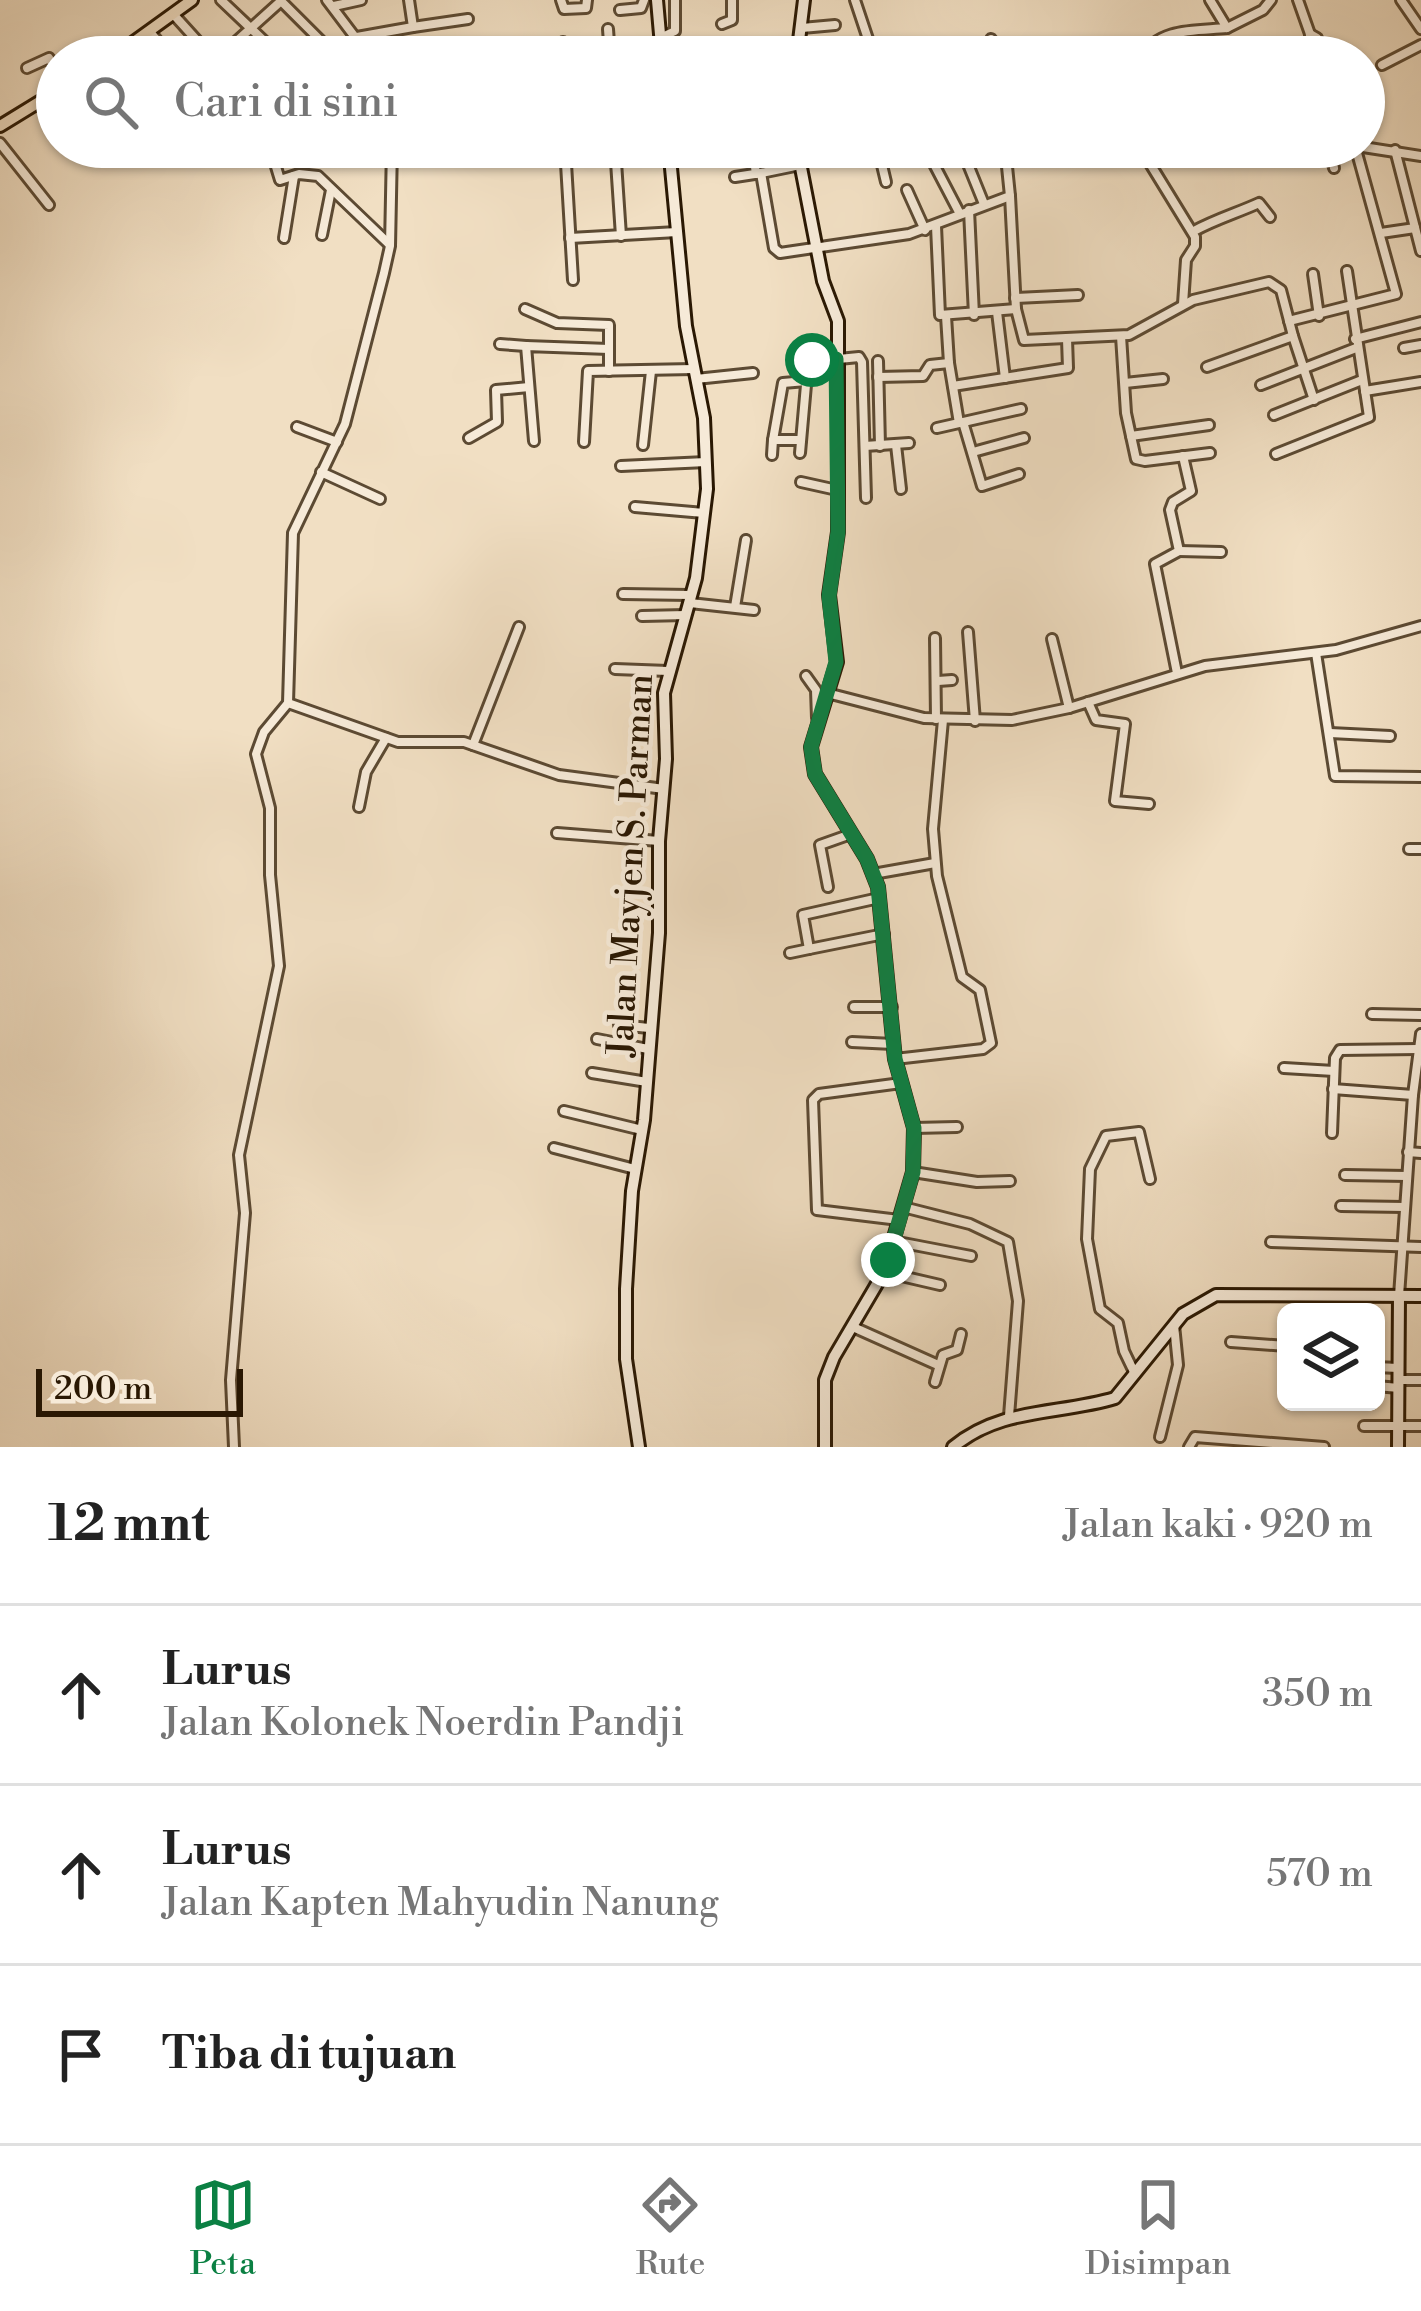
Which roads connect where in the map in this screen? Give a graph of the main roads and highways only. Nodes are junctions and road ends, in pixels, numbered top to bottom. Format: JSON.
{"nodes":[{"id":1,"x":192,"y":0,"type":"edge"},
{"id":2,"x":147,"y":36,"type":"edge"},
{"id":3,"x":36,"y":104,"type":"edge"},
{"id":4,"x":0,"y":126,"type":"edge"}],
"edges":[{"from":1,"to":2,"type":"main road"},
{"from":3,"to":4,"type":"main road"}]}
